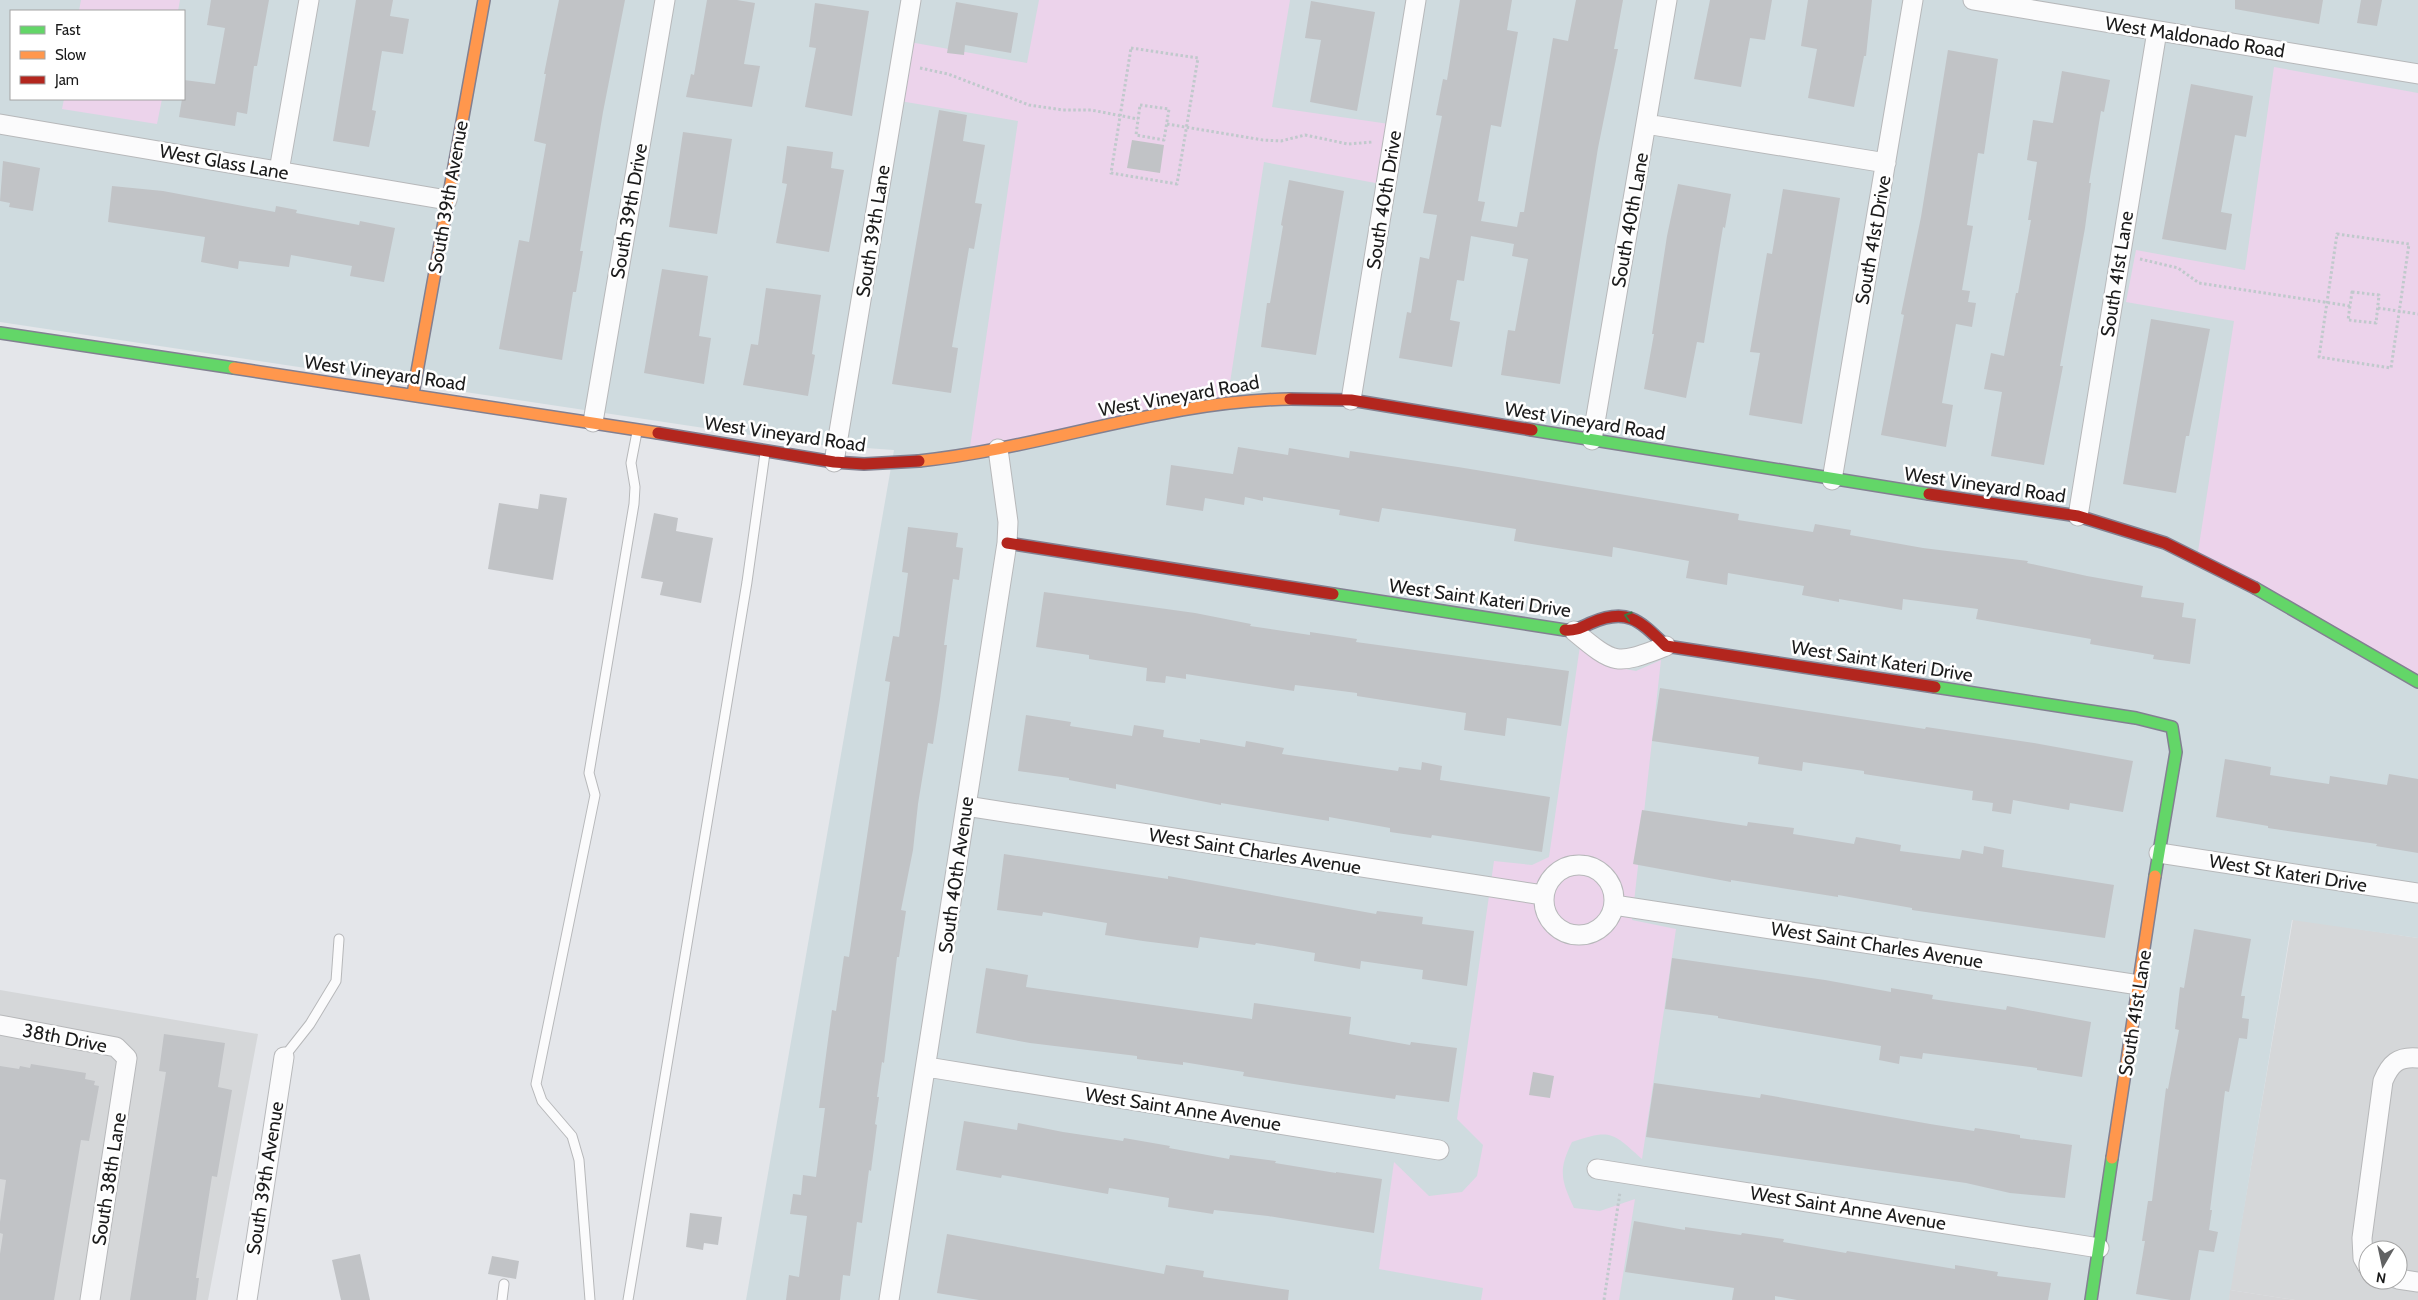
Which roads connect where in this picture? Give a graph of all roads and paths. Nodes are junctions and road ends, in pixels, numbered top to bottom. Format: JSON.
{"nodes":[{"id":1,"x":309,"y":0,"type":"edge"},
{"id":2,"x":484,"y":0,"type":"edge"},
{"id":3,"x":665,"y":0,"type":"edge"},
{"id":4,"x":911,"y":0,"type":"edge"},
{"id":5,"x":1416,"y":0,"type":"edge"},
{"id":6,"x":1667,"y":0,"type":"edge"},
{"id":7,"x":1913,"y":0,"type":"edge"},
{"id":8,"x":1973,"y":0,"type":"edge"},
{"id":9,"x":2157,"y":31,"type":"junction"},
{"id":10,"x":900,"y":64,"type":"junction"},
{"id":11,"x":2417,"y":69,"type":"edge"},
{"id":12,"x":1120,"y":116,"type":"junction"},
{"id":13,"x":1138,"y":119,"type":"junction"},
{"id":14,"x":0,"y":124,"type":"edge"},
{"id":15,"x":1167,"y":124,"type":"junction"},
{"id":16,"x":1646,"y":124,"type":"junction"},
{"id":17,"x":1187,"y":127,"type":"junction"},
{"id":18,"x":1392,"y":147,"type":"junction"},
{"id":19,"x":1886,"y":163,"type":"junction"},
{"id":20,"x":279,"y":171,"type":"junction"},
{"id":21,"x":448,"y":200,"type":"junction"},
{"id":22,"x":2120,"y":258,"type":"junction"},
{"id":23,"x":2327,"y":302,"type":"junction"},
{"id":24,"x":2350,"y":306,"type":"junction"},
{"id":25,"x":2378,"y":308,"type":"junction"},
{"id":26,"x":2399,"y":311,"type":"junction"},
{"id":27,"x":2418,"y":314,"type":"edge"},
{"id":28,"x":0,"y":333,"type":"edge"},
{"id":29,"x":413,"y":394,"type":"junction"},
{"id":30,"x":1351,"y":400,"type":"junction"},
{"id":31,"x":593,"y":422,"type":"junction"},
{"id":32,"x":637,"y":429,"type":"junction"},
{"id":33,"x":1592,"y":440,"type":"junction"},
{"id":34,"x":998,"y":449,"type":"junction"},
{"id":35,"x":765,"y":450,"type":"junction"},
{"id":36,"x":834,"y":462,"type":"junction"},
{"id":37,"x":1832,"y":480,"type":"junction"},
{"id":38,"x":2078,"y":516,"type":"junction"},
{"id":39,"x":1007,"y":543,"type":"junction"},
{"id":40,"x":1574,"y":631,"type":"junction"},
{"id":41,"x":1666,"y":646,"type":"junction"},
{"id":42,"x":2418,"y":682,"type":"edge"},
{"id":43,"x":2172,"y":727,"type":"joint"},
{"id":44,"x":966,"y":806,"type":"junction"},
{"id":45,"x":2158,"y":853,"type":"junction"},
{"id":46,"x":2418,"y":893,"type":"edge"},
{"id":47,"x":1543,"y":895,"type":"junction"},
{"id":48,"x":1614,"y":905,"type":"junction"},
{"id":49,"x":339,"y":939,"type":"dead end"},
{"id":50,"x":2139,"y":985,"type":"junction"},
{"id":51,"x":0,"y":1025,"type":"edge"},
{"id":52,"x":284,"y":1057,"type":"joint"},
{"id":53,"x":127,"y":1058,"type":"joint"},
{"id":54,"x":2418,"y":1058,"type":"edge"},
{"id":55,"x":927,"y":1067,"type":"junction"},
{"id":56,"x":1438,"y":1150,"type":"dead end"},
{"id":57,"x":1597,"y":1169,"type":"dead end"},
{"id":58,"x":1622,"y":1172,"type":"junction"},
{"id":59,"x":2362,"y":1240,"type":"edge"},
{"id":60,"x":2099,"y":1248,"type":"junction"},
{"id":61,"x":504,"y":1284,"type":"dead end"},
{"id":62,"x":90,"y":1300,"type":"edge"},
{"id":63,"x":247,"y":1300,"type":"edge"},
{"id":64,"x":502,"y":1300,"type":"edge"},
{"id":65,"x":590,"y":1300,"type":"edge"},
{"id":66,"x":628,"y":1300,"type":"edge"},
{"id":67,"x":889,"y":1300,"type":"edge"},
{"id":68,"x":1604,"y":1300,"type":"edge"},
{"id":69,"x":2091,"y":1300,"type":"edge"}],
"edges":[{"from":1,"to":20,"type":"street"},
{"from":2,"to":21,"type":"street","name":"South 39th Avenue"},
{"from":3,"to":31,"type":"street","name":"South 39th Drive"},
{"from":4,"to":10,"type":"street","name":"South 39th Lane"},
{"from":5,"to":18,"type":"street","name":"South 40th Drive"},
{"from":6,"to":16,"type":"street","name":"South 40th Lane"},
{"from":7,"to":19,"type":"street","name":"South 41st Drive"},
{"from":8,"to":9,"type":"street","name":"West Maldonado Road"},
{"from":9,"to":11,"type":"street","name":"West Maldonado Road"},
{"from":9,"to":22,"type":"street","name":"South 41st Lane"},
{"from":10,"to":12,"type":"path"},
{"from":10,"to":36,"type":"street","name":"South 39th Lane"},
{"from":12,"to":13,"type":"path"},
{"from":12,"to":17,"type":"path"},
{"from":12,"to":17,"type":"path"},
{"from":13,"to":15,"type":"path"},
{"from":13,"to":15,"type":"path"},
{"from":14,"to":20,"type":"street","name":"West Glass Lane"},
{"from":15,"to":17,"type":"path"},
{"from":16,"to":19,"type":"street"},
{"from":16,"to":33,"type":"street","name":"South 40th Lane"},
{"from":17,"to":18,"type":"path"},
{"from":18,"to":30,"type":"street","name":"South 40th Drive"},
{"from":19,"to":37,"type":"street","name":"South 41st Drive"},
{"from":20,"to":21,"type":"street","name":"West Glass Lane"},
{"from":21,"to":29,"type":"street","name":"South 39th Avenue"},
{"from":22,"to":23,"type":"path"},
{"from":22,"to":38,"type":"street","name":"South 41st Lane"},
{"from":23,"to":24,"type":"path"},
{"from":23,"to":26,"type":"path"},
{"from":23,"to":26,"type":"path"},
{"from":24,"to":25,"type":"path"},
{"from":24,"to":25,"type":"path"},
{"from":25,"to":26,"type":"path"},
{"from":26,"to":27,"type":"path"},
{"from":28,"to":29,"type":"street","name":"West Vineyard Road"},
{"from":29,"to":31,"type":"street","name":"West Vineyard Road"},
{"from":30,"to":33,"type":"street","name":"West Vineyard Road"},
{"from":30,"to":34,"type":"street","name":"West Vineyard Road"},
{"from":31,"to":32,"type":"street","name":"West Vineyard Road"},
{"from":32,"to":35,"type":"street","name":"West Vineyard Road"},
{"from":32,"to":65,"type":"lane"},
{"from":33,"to":37,"type":"street","name":"West Vineyard Road"},
{"from":34,"to":36,"type":"street","name":"West Vineyard Road"},
{"from":34,"to":39,"type":"street","name":"South 40th Avenue"},
{"from":35,"to":36,"type":"street","name":"West Vineyard Road"},
{"from":35,"to":66,"type":"lane"},
{"from":37,"to":38,"type":"street","name":"West Vineyard Road"},
{"from":38,"to":42,"type":"street","name":"West Vineyard Road"},
{"from":39,"to":40,"type":"street","name":"West Saint Kateri Drive"},
{"from":39,"to":44,"type":"street","name":"South 40th Avenue"},
{"from":40,"to":41,"type":"street"},
{"from":41,"to":40,"type":"street","name":"West Saint Kateri Drive","one_way":true},
{"from":41,"to":43,"type":"street","name":"West Saint Kateri Drive"},
{"from":43,"to":45,"type":"street","name":"South 41st Lane"},
{"from":44,"to":47,"type":"street","name":"West Saint Charles Avenue"},
{"from":44,"to":55,"type":"street","name":"South 40th Avenue"},
{"from":45,"to":46,"type":"street","name":"West St Kateri Drive"},
{"from":45,"to":50,"type":"street","name":"South 41st Lane"},
{"from":47,"to":48,"type":"street"},
{"from":47,"to":48,"type":"street"},
{"from":48,"to":50,"type":"street","name":"West Saint Charles Avenue"},
{"from":49,"to":52,"type":"lane"},
{"from":50,"to":60,"type":"street","name":"South 41st Lane"},
{"from":51,"to":53,"type":"street","name":"38th Drive"},
{"from":52,"to":63,"type":"street","name":"South 39th Avenue"},
{"from":53,"to":62,"type":"street","name":"South 38th Lane"},
{"from":54,"to":59,"type":"street"},
{"from":55,"to":56,"type":"street","name":"West Saint Anne Avenue"},
{"from":55,"to":67,"type":"street","name":"South 40th Avenue"},
{"from":57,"to":58,"type":"street","name":"West Saint Anne Avenue"},
{"from":58,"to":60,"type":"street","name":"West Saint Anne Avenue"},
{"from":58,"to":68,"type":"path"},
{"from":60,"to":69,"type":"street","name":"South 41st Lane"},
{"from":61,"to":64,"type":"lane"}]}
